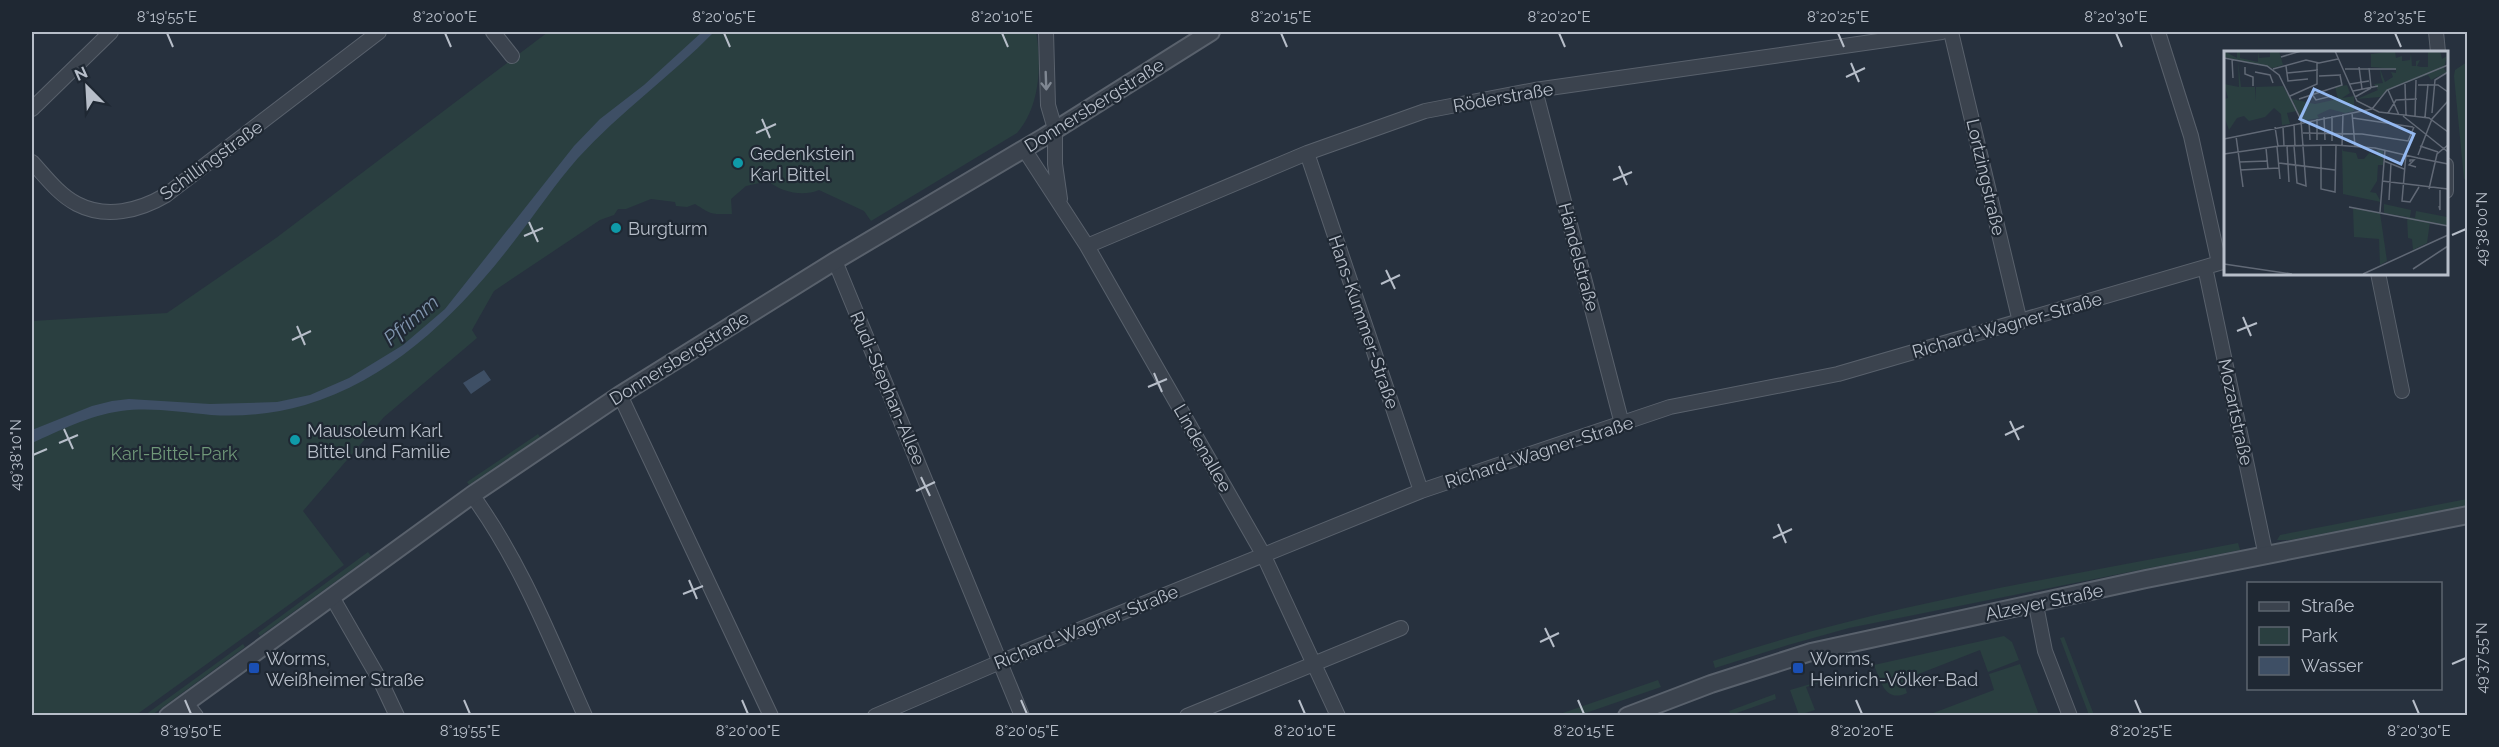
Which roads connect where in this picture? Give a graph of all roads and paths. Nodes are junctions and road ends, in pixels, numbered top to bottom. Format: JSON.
{"nodes":[{"id":1,"x":111,"y":32,"type":"edge"},
{"id":2,"x":379,"y":32,"type":"edge"},
{"id":3,"x":493,"y":32,"type":"edge"},
{"id":4,"x":1046,"y":32,"type":"edge"},
{"id":5,"x":1211,"y":32,"type":"edge"},
{"id":6,"x":1942,"y":32,"type":"edge"},
{"id":7,"x":1951,"y":32,"type":"edge"},
{"id":8,"x":2158,"y":32,"type":"edge"},
{"id":9,"x":2436,"y":32,"type":"edge"},
{"id":10,"x":2438,"y":51,"type":"edge"},
{"id":11,"x":512,"y":56,"type":"dead end"},
{"id":12,"x":1535,"y":90,"type":"junction"},
{"id":13,"x":32,"y":110,"type":"edge"},
{"id":14,"x":1055,"y":129,"type":"junction"},
{"id":15,"x":1024,"y":148,"type":"junction"},
{"id":16,"x":1307,"y":153,"type":"junction"},
{"id":17,"x":32,"y":162,"type":"edge"},
{"id":18,"x":1063,"y":207,"type":"junction"},
{"id":19,"x":1088,"y":246,"type":"junction"},
{"id":20,"x":835,"y":261,"type":"junction"},
{"id":21,"x":2222,"y":262,"type":"edge"},
{"id":22,"x":2205,"y":267,"type":"junction"},
{"id":23,"x":2378,"y":274,"type":"edge"},
{"id":24,"x":2020,"y":322,"type":"junction"},
{"id":25,"x":2402,"y":391,"type":"dead end"},
{"id":26,"x":620,"y":395,"type":"junction"},
{"id":27,"x":1622,"y":424,"type":"junction"},
{"id":28,"x":1421,"y":491,"type":"junction"},
{"id":29,"x":472,"y":495,"type":"junction"},
{"id":30,"x":2468,"y":515,"type":"edge"},
{"id":31,"x":1263,"y":554,"type":"junction"},
{"id":32,"x":2266,"y":556,"type":"junction"},
{"id":33,"x":332,"y":597,"type":"junction"},
{"id":34,"x":2036,"y":605,"type":"junction"},
{"id":35,"x":1401,"y":628,"type":"dead end"},
{"id":36,"x":1000,"y":662,"type":"junction"},
{"id":37,"x":1315,"y":662,"type":"junction"},
{"id":38,"x":191,"y":709,"type":"edge"},
{"id":39,"x":168,"y":716,"type":"edge"},
{"id":40,"x":397,"y":716,"type":"edge"},
{"id":41,"x":585,"y":716,"type":"edge"},
{"id":42,"x":771,"y":716,"type":"edge"},
{"id":43,"x":875,"y":716,"type":"edge"},
{"id":44,"x":1022,"y":716,"type":"edge"},
{"id":45,"x":1188,"y":716,"type":"edge"},
{"id":46,"x":1338,"y":716,"type":"edge"},
{"id":47,"x":1627,"y":716,"type":"edge"},
{"id":48,"x":2070,"y":716,"type":"edge"}],
"edges":[{"from":1,"to":13,"type":"street"},
{"from":2,"to":17,"type":"street","name":"Schillingstraße"},
{"from":3,"to":11,"type":"street"},
{"from":4,"to":14,"type":"street","name":"Lindenallee","one_way":true},
{"from":5,"to":14,"type":"street","name":"Donnersbergstraße"},
{"from":6,"to":12,"type":"street","name":"Röderstraße"},
{"from":7,"to":24,"type":"street","name":"Lortzingstraße"},
{"from":8,"to":21,"type":"street"},
{"from":9,"to":10,"type":"street"},
{"from":12,"to":16,"type":"street","name":"Röderstraße"},
{"from":12,"to":27,"type":"street","name":"Händelstraße"},
{"from":14,"to":15,"type":"street","name":"Donnersbergstraße"},
{"from":14,"to":18,"type":"street","name":"Lindenallee"},
{"from":15,"to":18,"type":"street","name":"Lindenallee"},
{"from":15,"to":20,"type":"street","name":"Donnersbergstraße"},
{"from":16,"to":19,"type":"street","name":"Röderstraße"},
{"from":16,"to":28,"type":"street","name":"Hans-Kummer-Straße"},
{"from":18,"to":19,"type":"street","name":"Lindenallee"},
{"from":19,"to":31,"type":"street","name":"Lindenallee"},
{"from":20,"to":26,"type":"street","name":"Donnersbergstraße"},
{"from":20,"to":36,"type":"street","name":"Rudi-Stephan-Allee"},
{"from":21,"to":22,"type":"street","name":"Richard-Wagner-Straße"},
{"from":22,"to":24,"type":"street","name":"Richard-Wagner-Straße"},
{"from":22,"to":32,"type":"street","name":"Mozartstraße"},
{"from":23,"to":25,"type":"street"},
{"from":24,"to":27,"type":"street","name":"Richard-Wagner-Straße"},
{"from":26,"to":29,"type":"street","name":"Donnersbergstraße"},
{"from":26,"to":42,"type":"street"},
{"from":27,"to":28,"type":"street","name":"Richard-Wagner-Straße"},
{"from":28,"to":31,"type":"street","name":"Richard-Wagner-Straße"},
{"from":29,"to":33,"type":"street","name":"Donnersbergstraße"},
{"from":29,"to":41,"type":"street"},
{"from":30,"to":32,"type":"street","name":"Alzeyer Straße"},
{"from":31,"to":36,"type":"street","name":"Richard-Wagner-Straße"},
{"from":31,"to":37,"type":"street","name":"Lindenallee"},
{"from":32,"to":34,"type":"street","name":"Alzeyer Straße"},
{"from":33,"to":38,"type":"street","name":"Donnersbergstraße"},
{"from":33,"to":40,"type":"street"},
{"from":34,"to":47,"type":"street","name":"Alzeyer Straße"},
{"from":34,"to":48,"type":"street"},
{"from":35,"to":37,"type":"street"},
{"from":36,"to":43,"type":"street","name":"Richard-Wagner-Straße"},
{"from":36,"to":44,"type":"street","name":"Rudi-Stephan-Allee"},
{"from":37,"to":45,"type":"street"},
{"from":37,"to":46,"type":"street","name":"Lindenallee"},
{"from":38,"to":39,"type":"street","name":"Donnersbergstraße"}]}
